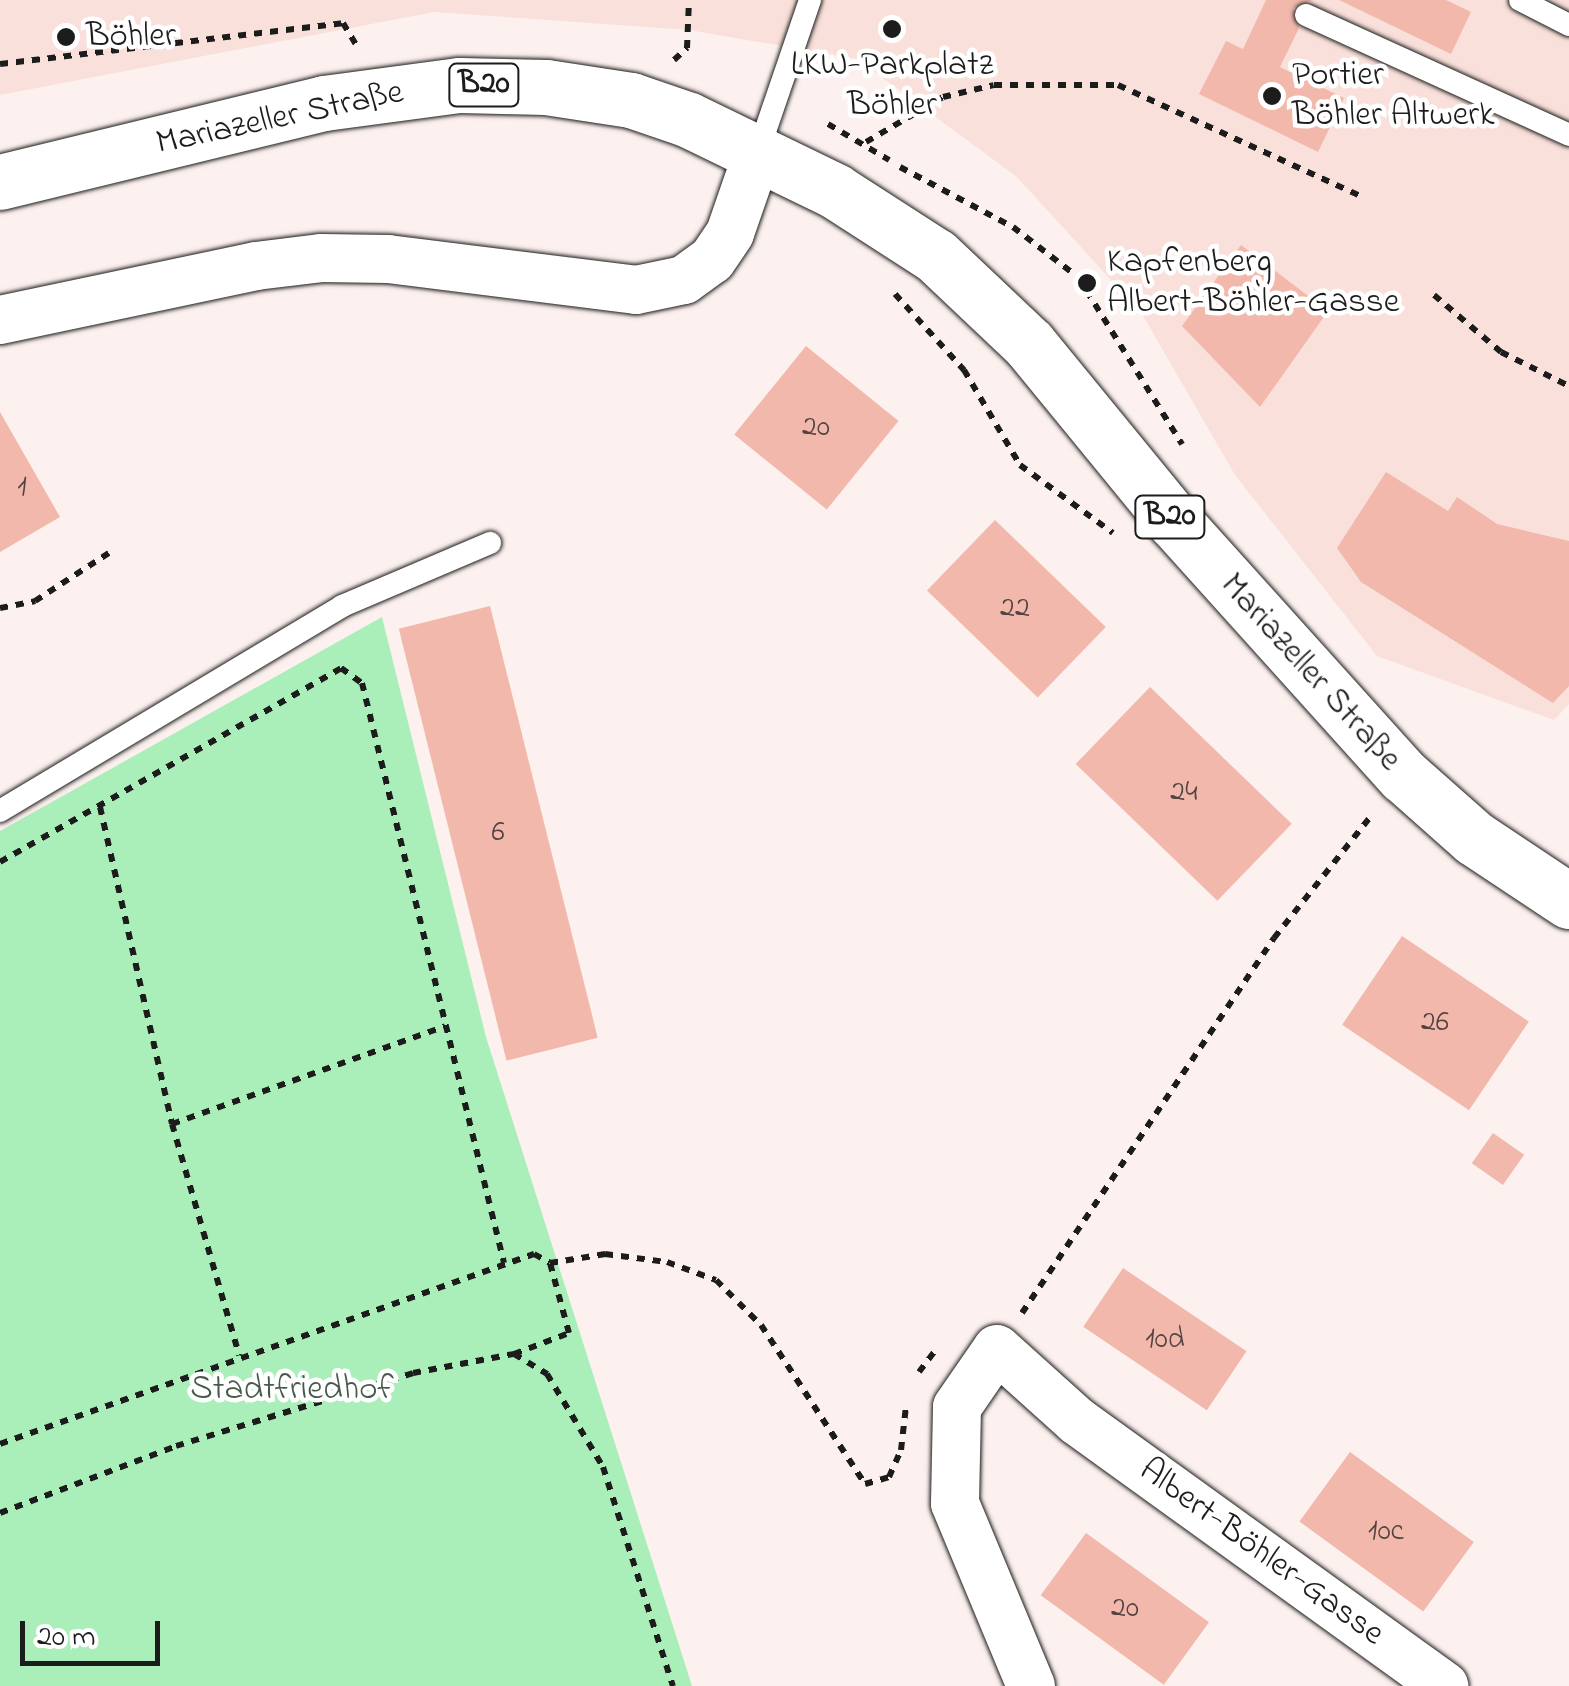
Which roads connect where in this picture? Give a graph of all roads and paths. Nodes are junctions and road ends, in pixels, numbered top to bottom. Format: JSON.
{"nodes":[{"id":1,"x":689,"y":0,"type":"edge"},
{"id":2,"x":801,"y":0,"type":"edge"},
{"id":3,"x":810,"y":0,"type":"edge"},
{"id":4,"x":1520,"y":0,"type":"edge"},
{"id":5,"x":1306,"y":15,"type":"dead end"},
{"id":6,"x":1569,"y":25,"type":"edge"},
{"id":7,"x":800,"y":26,"type":"junction"},
{"id":8,"x":362,"y":55,"type":"dead end"},
{"id":9,"x":674,"y":60,"type":"dead end"},
{"id":10,"x":0,"y":64,"type":"edge"},
{"id":11,"x":1569,"y":135,"type":"edge"},
{"id":12,"x":865,"y":142,"type":"dead end"},
{"id":13,"x":758,"y":152,"type":"junction"},
{"id":14,"x":0,"y":182,"type":"edge"},
{"id":15,"x":1361,"y":196,"type":"dead end"},
{"id":16,"x":887,"y":287,"type":"dead end"},
{"id":17,"x":1434,"y":295,"type":"dead end"},
{"id":18,"x":0,"y":320,"type":"edge"},
{"id":19,"x":1569,"y":386,"type":"edge"},
{"id":20,"x":1124,"y":541,"type":"dead end"},
{"id":21,"x":490,"y":543,"type":"dead end"},
{"id":22,"x":109,"y":553,"type":"dead end"},
{"id":23,"x":0,"y":608,"type":"edge"},
{"id":24,"x":1379,"y":797,"type":"junction"},
{"id":25,"x":100,"y":807,"type":"junction"},
{"id":26,"x":0,"y":812,"type":"edge"},
{"id":27,"x":1388,"y":827,"type":"dead end"},
{"id":28,"x":0,"y":862,"type":"edge"},
{"id":29,"x":1569,"y":900,"type":"edge"},
{"id":30,"x":445,"y":1026,"type":"junction"},
{"id":31,"x":172,"y":1124,"type":"junction"},
{"id":32,"x":504,"y":1263,"type":"junction"},
{"id":33,"x":550,"y":1263,"type":"junction"},
{"id":34,"x":997,"y":1349,"type":"junction"},
{"id":35,"x":514,"y":1354,"type":"junction"},
{"id":36,"x":239,"y":1355,"type":"junction"},
{"id":37,"x":0,"y":1444,"type":"edge"},
{"id":38,"x":0,"y":1513,"type":"edge"},
{"id":39,"x":674,"y":1686,"type":"edge"},
{"id":40,"x":1032,"y":1686,"type":"edge"},
{"id":41,"x":1445,"y":1686,"type":"edge"}],
"edges":[{"from":1,"to":9,"type":"path"},
{"from":2,"to":7,"type":"lane"},
{"from":3,"to":7,"type":"lane"},
{"from":4,"to":6,"type":"lane"},
{"from":5,"to":11,"type":"lane"},
{"from":7,"to":13,"type":"lane"},
{"from":8,"to":10,"type":"path"},
{"from":12,"to":15,"type":"path"},
{"from":13,"to":14,"type":"main road","name":"Mariazeller Straße","number":"B20"},
{"from":13,"to":18,"type":"street"},
{"from":13,"to":24,"type":"main road","name":"Mariazeller Straße","number":"B20"},
{"from":16,"to":20,"type":"path"},
{"from":17,"to":19,"type":"path"},
{"from":21,"to":26,"type":"lane"},
{"from":22,"to":23,"type":"path"},
{"from":24,"to":27,"type":"path"},
{"from":24,"to":29,"type":"main road","name":"Mariazeller Straße","number":"B20"},
{"from":24,"to":34,"type":"path"},
{"from":25,"to":28,"type":"path"},
{"from":25,"to":30,"type":"path"},
{"from":25,"to":31,"type":"path"},
{"from":30,"to":31,"type":"path"},
{"from":30,"to":32,"type":"path"},
{"from":31,"to":36,"type":"path"},
{"from":32,"to":33,"type":"path"},
{"from":32,"to":36,"type":"path"},
{"from":33,"to":34,"type":"path"},
{"from":33,"to":35,"type":"path"},
{"from":34,"to":40,"type":"street"},
{"from":34,"to":41,"type":"street","name":"Albert-Böhler-Gasse"},
{"from":35,"to":38,"type":"path"},
{"from":35,"to":39,"type":"path"},
{"from":36,"to":37,"type":"path"}]}
